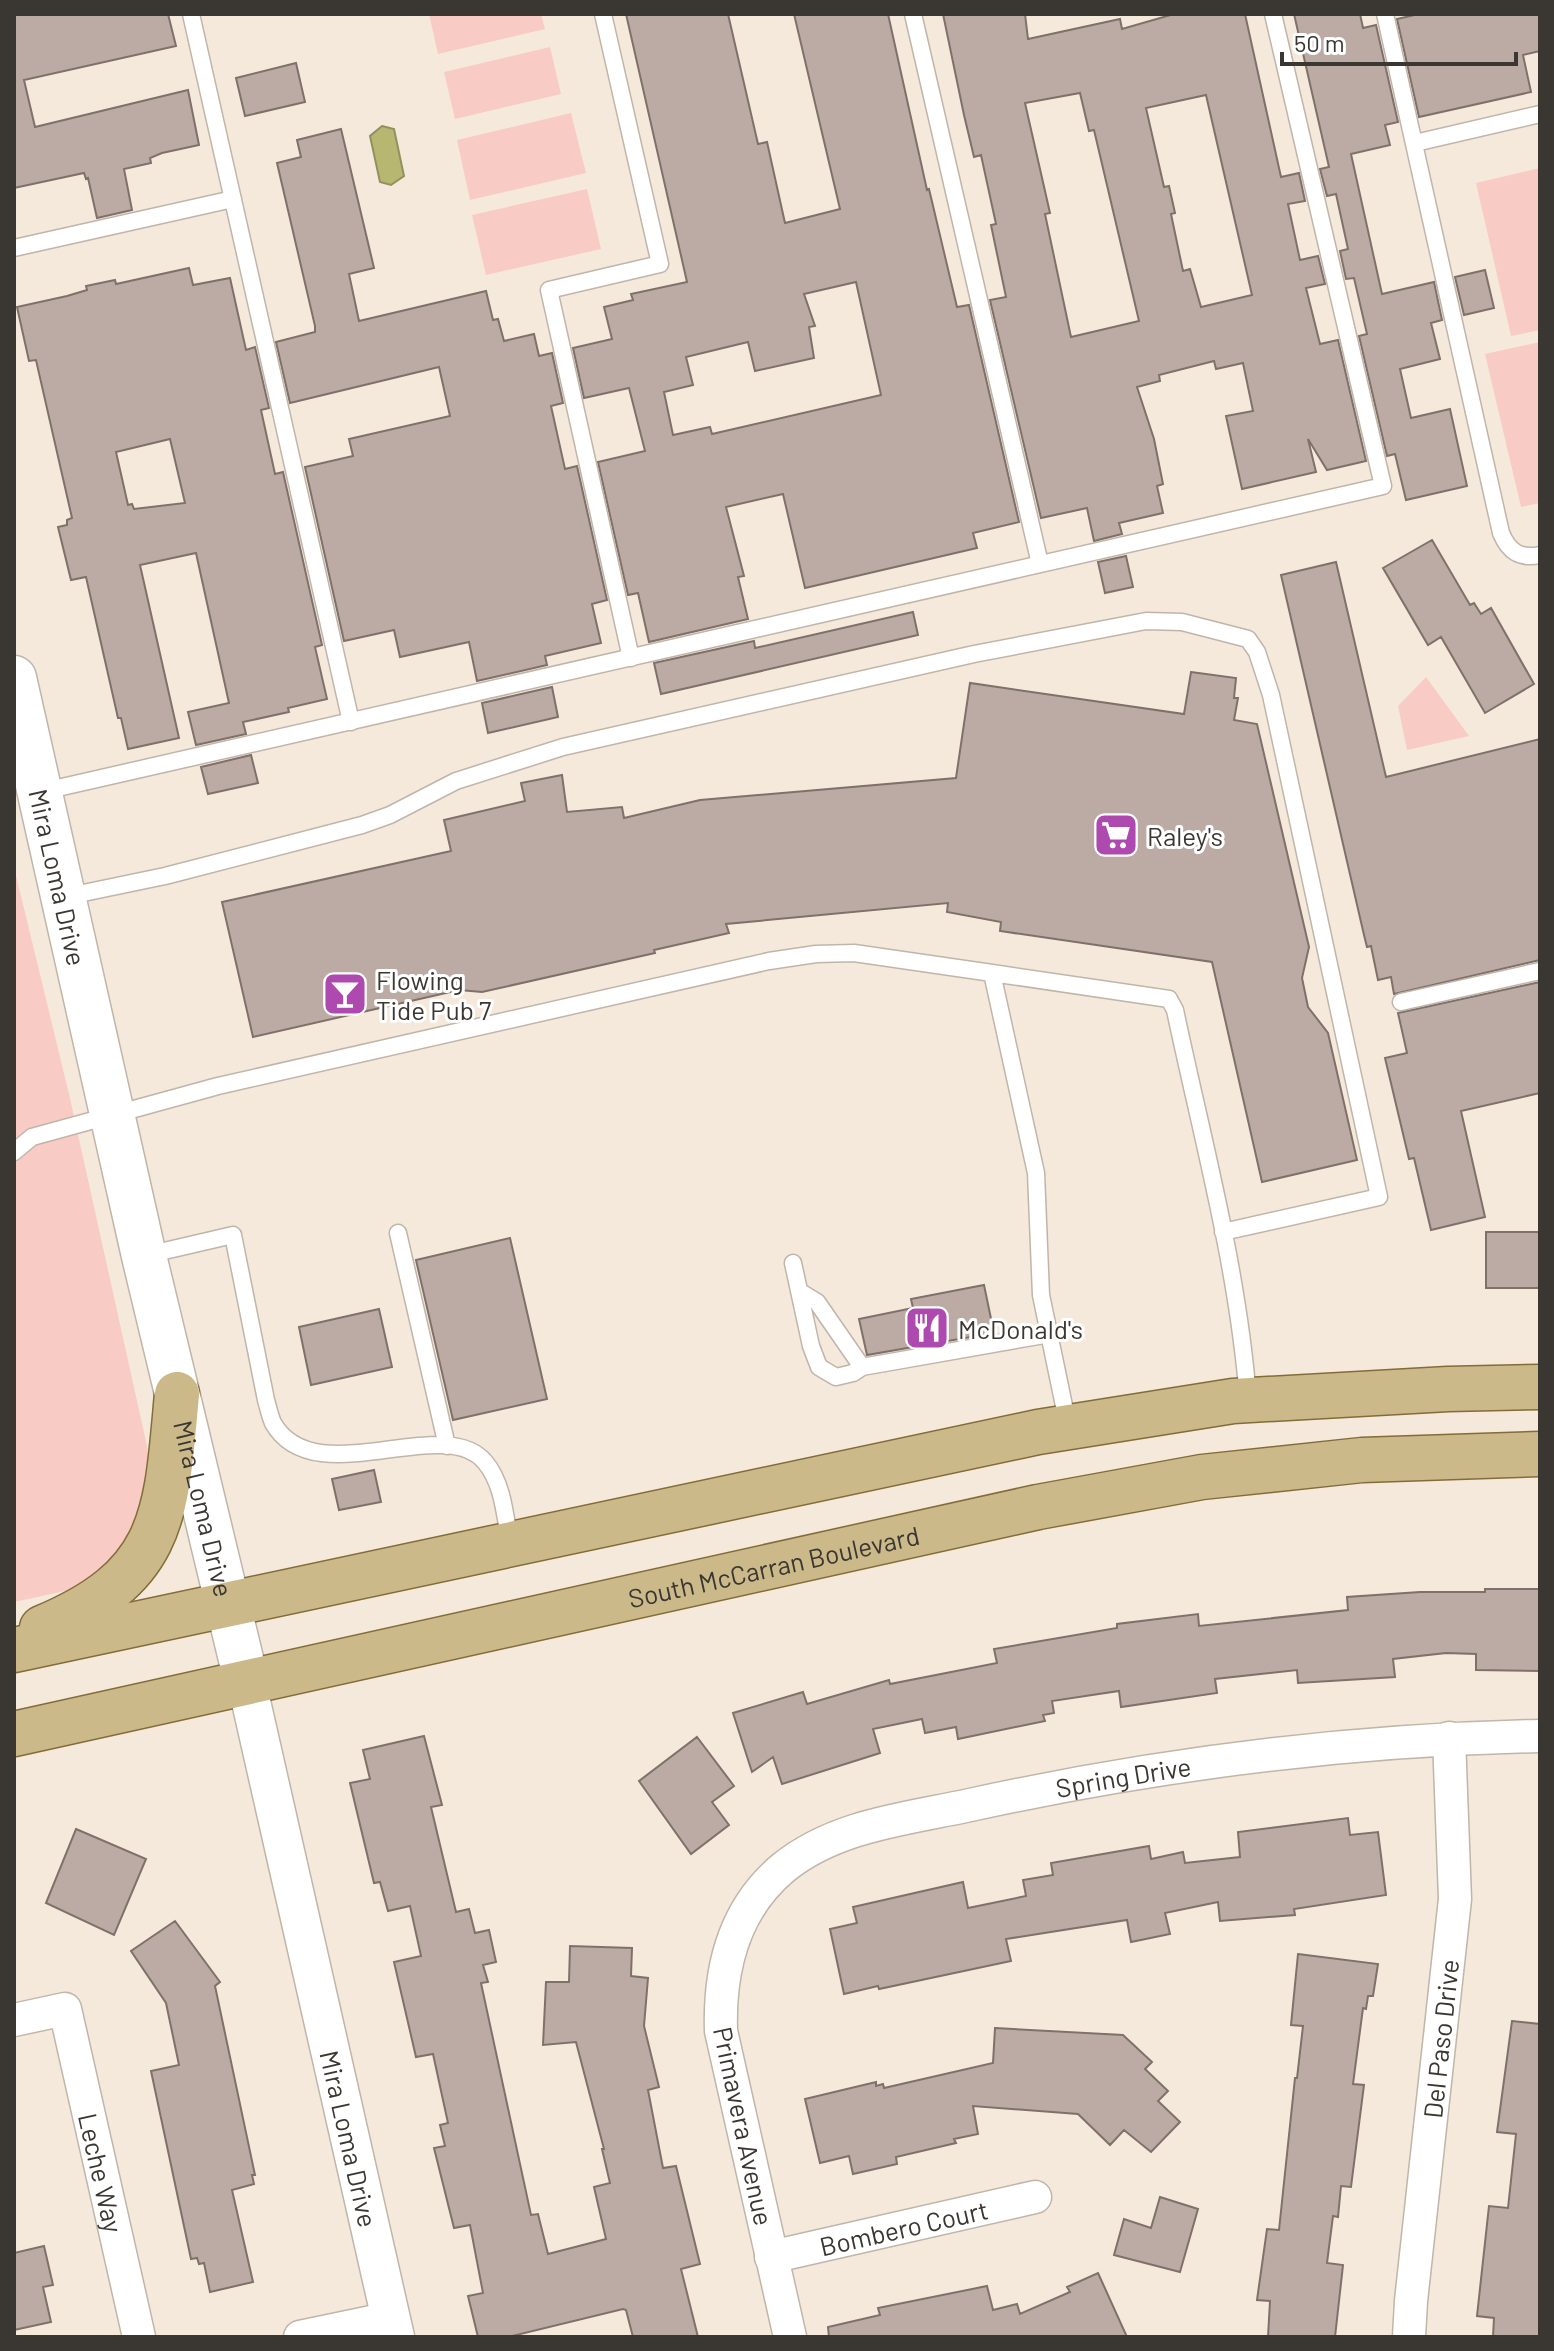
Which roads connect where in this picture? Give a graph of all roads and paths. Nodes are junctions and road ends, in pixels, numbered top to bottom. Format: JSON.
{"nodes":[{"id":1,"x":191,"y":14,"type":"edge"},
{"id":2,"x":603,"y":14,"type":"edge"},
{"id":3,"x":913,"y":14,"type":"edge"},
{"id":4,"x":1273,"y":14,"type":"edge"},
{"id":5,"x":1385,"y":14,"type":"edge"},
{"id":6,"x":1540,"y":114,"type":"edge"},
{"id":7,"x":1415,"y":143,"type":"junction"},
{"id":8,"x":233,"y":199,"type":"junction"},
{"id":9,"x":14,"y":248,"type":"edge"},
{"id":10,"x":1540,"y":555,"type":"edge"},
{"id":11,"x":1040,"y":564,"type":"junction"},
{"id":12,"x":631,"y":658,"type":"junction"},
{"id":13,"x":15,"y":688,"type":"edge"},
{"id":14,"x":351,"y":722,"type":"junction"},
{"id":15,"x":40,"y":792,"type":"junction"},
{"id":16,"x":62,"y":897,"type":"junction"},
{"id":17,"x":1540,"y":971,"type":"edge"},
{"id":18,"x":992,"y":973,"type":"junction"},
{"id":19,"x":1401,"y":1002,"type":"dead end"},
{"id":20,"x":112,"y":1114,"type":"junction"},
{"id":21,"x":14,"y":1152,"type":"edge"},
{"id":22,"x":1223,"y":1232,"type":"junction"},
{"id":23,"x":398,"y":1233,"type":"dead end"},
{"id":24,"x":144,"y":1256,"type":"junction"},
{"id":25,"x":793,"y":1263,"type":"dead end"},
{"id":26,"x":799,"y":1291,"type":"junction"},
{"id":27,"x":1050,"y":1334,"type":"junction"},
{"id":28,"x":862,"y":1367,"type":"junction"},
{"id":29,"x":1540,"y":1387,"type":"edge"},
{"id":30,"x":177,"y":1394,"type":"junction"},
{"id":31,"x":1248,"y":1400,"type":"junction"},
{"id":32,"x":1068,"y":1427,"type":"junction"},
{"id":33,"x":1540,"y":1433,"type":"edge"},
{"id":34,"x":447,"y":1446,"type":"junction"},
{"id":35,"x":1540,"y":1454,"type":"edge"},
{"id":36,"x":1390,"y":1459,"type":"junction"},
{"id":37,"x":511,"y":1544,"type":"junction"},
{"id":38,"x":229,"y":1604,"type":"junction"},
{"id":39,"x":14,"y":1640,"type":"edge"},
{"id":40,"x":14,"y":1650,"type":"edge"},
{"id":41,"x":247,"y":1684,"type":"junction"},
{"id":42,"x":14,"y":1734,"type":"edge"},
{"id":43,"x":1540,"y":1736,"type":"edge"},
{"id":44,"x":1449,"y":1738,"type":"junction"},
{"id":45,"x":743,"y":1917,"type":"joint"},
{"id":46,"x":14,"y":2020,"type":"edge"},
{"id":47,"x":1035,"y":2197,"type":"dead end"},
{"id":48,"x":771,"y":2257,"type":"junction"},
{"id":49,"x":393,"y":2327,"type":"edge"},
{"id":50,"x":139,"y":2337,"type":"edge"},
{"id":51,"x":300,"y":2337,"type":"edge"},
{"id":52,"x":790,"y":2337,"type":"edge"},
{"id":53,"x":1409,"y":2337,"type":"edge"}],
"edges":[{"from":1,"to":8,"type":"lane"},
{"from":2,"to":12,"type":"lane"},
{"from":3,"to":11,"type":"lane"},
{"from":4,"to":11,"type":"lane"},
{"from":5,"to":7,"type":"lane"},
{"from":6,"to":7,"type":"lane"},
{"from":7,"to":10,"type":"lane"},
{"from":8,"to":9,"type":"lane"},
{"from":8,"to":14,"type":"lane"},
{"from":11,"to":12,"type":"lane"},
{"from":12,"to":14,"type":"lane"},
{"from":13,"to":15,"type":"main road","name":"Mira Loma Drive"},
{"from":14,"to":15,"type":"lane"},
{"from":15,"to":16,"type":"main road","name":"Mira Loma Drive"},
{"from":16,"to":20,"type":"main road","name":"Mira Loma Drive"},
{"from":16,"to":22,"type":"lane"},
{"from":17,"to":19,"type":"lane"},
{"from":18,"to":20,"type":"lane"},
{"from":18,"to":22,"type":"lane"},
{"from":18,"to":27,"type":"lane"},
{"from":20,"to":21,"type":"lane"},
{"from":20,"to":24,"type":"main road","name":"Mira Loma Drive"},
{"from":22,"to":31,"type":"lane"},
{"from":23,"to":34,"type":"lane"},
{"from":24,"to":30,"type":"main road","name":"Mira Loma Drive"},
{"from":24,"to":34,"type":"lane"},
{"from":25,"to":26,"type":"lane"},
{"from":26,"to":28,"type":"lane"},
{"from":26,"to":28,"type":"lane"},
{"from":27,"to":28,"type":"lane"},
{"from":27,"to":32,"type":"lane"},
{"from":29,"to":31,"type":"main road"},
{"from":30,"to":38,"type":"main road","name":"Mira Loma Drive"},
{"from":30,"to":39,"type":"main road"},
{"from":31,"to":32,"type":"main road"},
{"from":32,"to":37,"type":"main road"},
{"from":33,"to":36,"type":"main road"},
{"from":34,"to":37,"type":"lane"},
{"from":35,"to":36,"type":"main road","name":"South McCarran Boulevard"},
{"from":36,"to":41,"type":"main road","name":"South McCarran Boulevard"},
{"from":37,"to":38,"type":"main road"},
{"from":38,"to":40,"type":"main road"},
{"from":38,"to":41,"type":"main road","name":"Mira Loma Drive"},
{"from":41,"to":42,"type":"main road","name":"South McCarran Boulevard"},
{"from":41,"to":49,"type":"street","name":"Mira Loma Drive"},
{"from":43,"to":44,"type":"street","name":"Spring Drive"},
{"from":44,"to":45,"type":"street","name":"Spring Drive"},
{"from":44,"to":53,"type":"street","name":"Del Paso Drive"},
{"from":45,"to":48,"type":"street","name":"Primavera Avenue"},
{"from":46,"to":50,"type":"street","name":"Leche Way"},
{"from":47,"to":48,"type":"street","name":"Bombero Court"},
{"from":48,"to":52,"type":"street","name":"Primavera Avenue"},
{"from":49,"to":51,"type":"street"}]}
